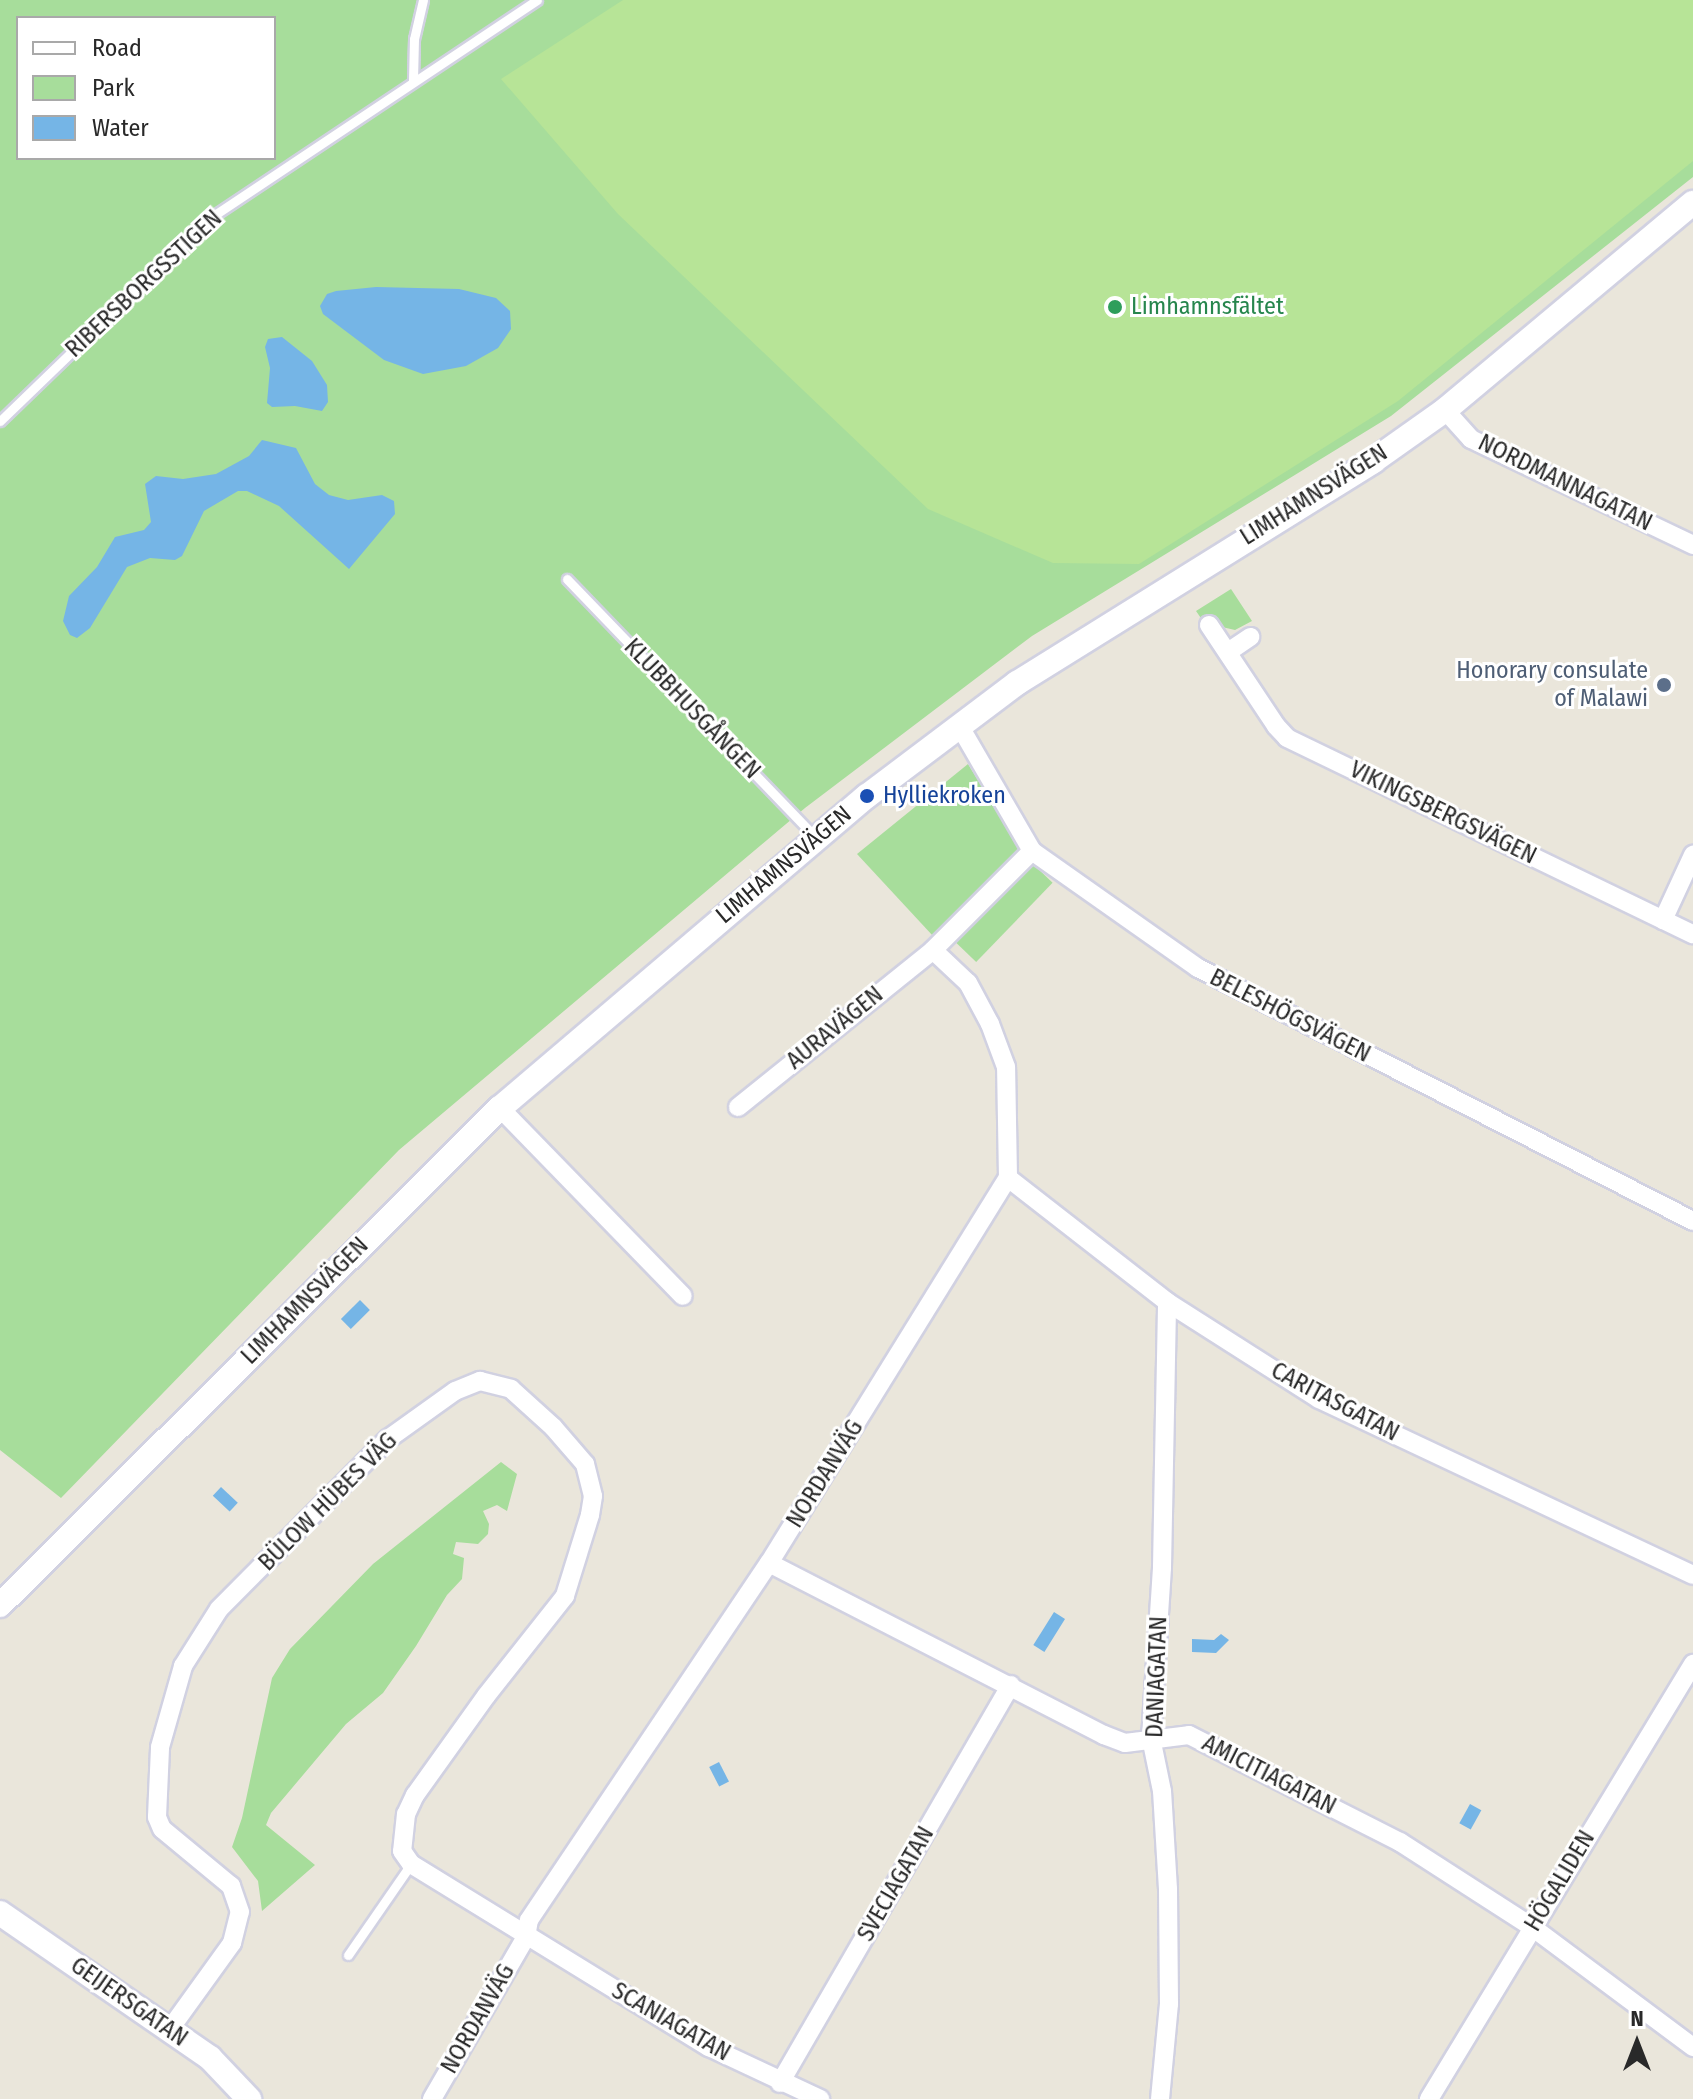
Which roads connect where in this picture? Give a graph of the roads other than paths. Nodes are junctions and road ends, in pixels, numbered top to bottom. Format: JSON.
{"nodes":[{"id":1,"x":423,"y":0,"type":"edge"},
{"id":2,"x":537,"y":0,"type":"edge"},
{"id":3,"x":413,"y":80,"type":"junction"},
{"id":4,"x":1693,"y":203,"type":"edge"},
{"id":5,"x":1445,"y":410,"type":"junction"},
{"id":6,"x":0,"y":421,"type":"edge"},
{"id":7,"x":1693,"y":545,"type":"edge"},
{"id":8,"x":567,"y":579,"type":"dead end"},
{"id":9,"x":1209,"y":625,"type":"dead end"},
{"id":10,"x":1250,"y":637,"type":"dead end"},
{"id":11,"x":1228,"y":652,"type":"junction"},
{"id":12,"x":959,"y":725,"type":"junction"},
{"id":13,"x":817,"y":839,"type":"junction"},
{"id":14,"x":1032,"y":851,"type":"junction"},
{"id":15,"x":1693,"y":855,"type":"edge"},
{"id":16,"x":1663,"y":920,"type":"junction"},
{"id":17,"x":1693,"y":934,"type":"edge"},
{"id":18,"x":933,"y":950,"type":"junction"},
{"id":19,"x":738,"y":1107,"type":"dead end"},
{"id":20,"x":500,"y":1108,"type":"junction"},
{"id":21,"x":1008,"y":1178,"type":"junction"},
{"id":22,"x":1693,"y":1221,"type":"edge"},
{"id":23,"x":683,"y":1296,"type":"dead end"},
{"id":24,"x":1167,"y":1302,"type":"junction"},
{"id":25,"x":769,"y":1563,"type":"junction"},
{"id":26,"x":1693,"y":1575,"type":"edge"},
{"id":27,"x":0,"y":1605,"type":"edge"},
{"id":28,"x":1693,"y":1664,"type":"edge"},
{"id":29,"x":1011,"y":1685,"type":"junction"},
{"id":30,"x":1151,"y":1738,"type":"junction"},
{"id":31,"x":411,"y":1864,"type":"junction"},
{"id":32,"x":0,"y":1913,"type":"edge"},
{"id":33,"x":1532,"y":1927,"type":"junction"},
{"id":34,"x":526,"y":1937,"type":"junction"},
{"id":35,"x":348,"y":1955,"type":"dead end"},
{"id":36,"x":170,"y":2029,"type":"junction"},
{"id":37,"x":1693,"y":2047,"type":"edge"},
{"id":38,"x":780,"y":2083,"type":"junction"},
{"id":39,"x":814,"y":2098,"type":"edge"},
{"id":40,"x":249,"y":2099,"type":"edge"},
{"id":41,"x":432,"y":2099,"type":"edge"},
{"id":42,"x":1160,"y":2099,"type":"edge"},
{"id":43,"x":1429,"y":2099,"type":"edge"}],
"edges":[{"from":1,"to":3,"type":"lane"},
{"from":2,"to":3,"type":"lane","name":"RIBERSBORGSSTIGEN"},
{"from":3,"to":6,"type":"lane","name":"RIBERSBORGSSTIGEN"},
{"from":4,"to":5,"type":"main road","name":"LIMHAMNSVÄGEN"},
{"from":5,"to":7,"type":"street","name":"NORDMANNAGATAN"},
{"from":5,"to":12,"type":"main road","name":"LIMHAMNSVÄGEN"},
{"from":8,"to":13,"type":"lane","name":"KLUBBHUSGÅNGEN"},
{"from":9,"to":11,"type":"street","name":"VIKINGSBERGSVÄGEN"},
{"from":10,"to":11,"type":"street"},
{"from":11,"to":16,"type":"street","name":"VIKINGSBERGSVÄGEN"},
{"from":12,"to":13,"type":"main road","name":"LIMHAMNSVÄGEN"},
{"from":12,"to":14,"type":"street","name":"BELESHÖGSVÄGEN"},
{"from":13,"to":20,"type":"main road","name":"LIMHAMNSVÄGEN"},
{"from":14,"to":18,"type":"street"},
{"from":14,"to":22,"type":"street","name":"BELESHÖGSVÄGEN"},
{"from":15,"to":16,"type":"street"},
{"from":16,"to":17,"type":"street","name":"VIKINGSBERGSVÄGEN"},
{"from":18,"to":19,"type":"street","name":"AURAVÄGEN"},
{"from":18,"to":21,"type":"street"},
{"from":20,"to":23,"type":"street"},
{"from":20,"to":27,"type":"main road","name":"LIMHAMNSVÄGEN"},
{"from":21,"to":24,"type":"street","name":"CARITASGATAN"},
{"from":21,"to":25,"type":"street","name":"NORDANVÄG"},
{"from":24,"to":26,"type":"street","name":"CARITASGATAN"},
{"from":24,"to":30,"type":"street","name":"DANIAGATAN"},
{"from":25,"to":29,"type":"street","name":"AMICITIAGATAN"},
{"from":25,"to":34,"type":"street","name":"NORDANVÄG"},
{"from":28,"to":33,"type":"street","name":"HÖGALIDEN"},
{"from":29,"to":30,"type":"street","name":"AMICITIAGATAN"},
{"from":29,"to":38,"type":"street","name":"SVECIAGATAN"},
{"from":30,"to":33,"type":"street","name":"AMICITIAGATAN"},
{"from":30,"to":42,"type":"street","name":"DANIAGATAN"},
{"from":31,"to":34,"type":"street"},
{"from":31,"to":35,"type":"lane"},
{"from":31,"to":36,"type":"street","name":"BÜLOW HÜBES VÄG"},
{"from":32,"to":36,"type":"main road","name":"GEIJERSGATAN"},
{"from":33,"to":37,"type":"street","name":"AMICITIAGATAN"},
{"from":33,"to":43,"type":"street","name":"HÖGALIDEN"},
{"from":34,"to":38,"type":"street","name":"SCANIAGATAN"},
{"from":34,"to":41,"type":"street","name":"NORDANVÄG"},
{"from":36,"to":40,"type":"main road","name":"GEIJERSGATAN"},
{"from":38,"to":39,"type":"street","name":"SCANIAGATAN"}]}
